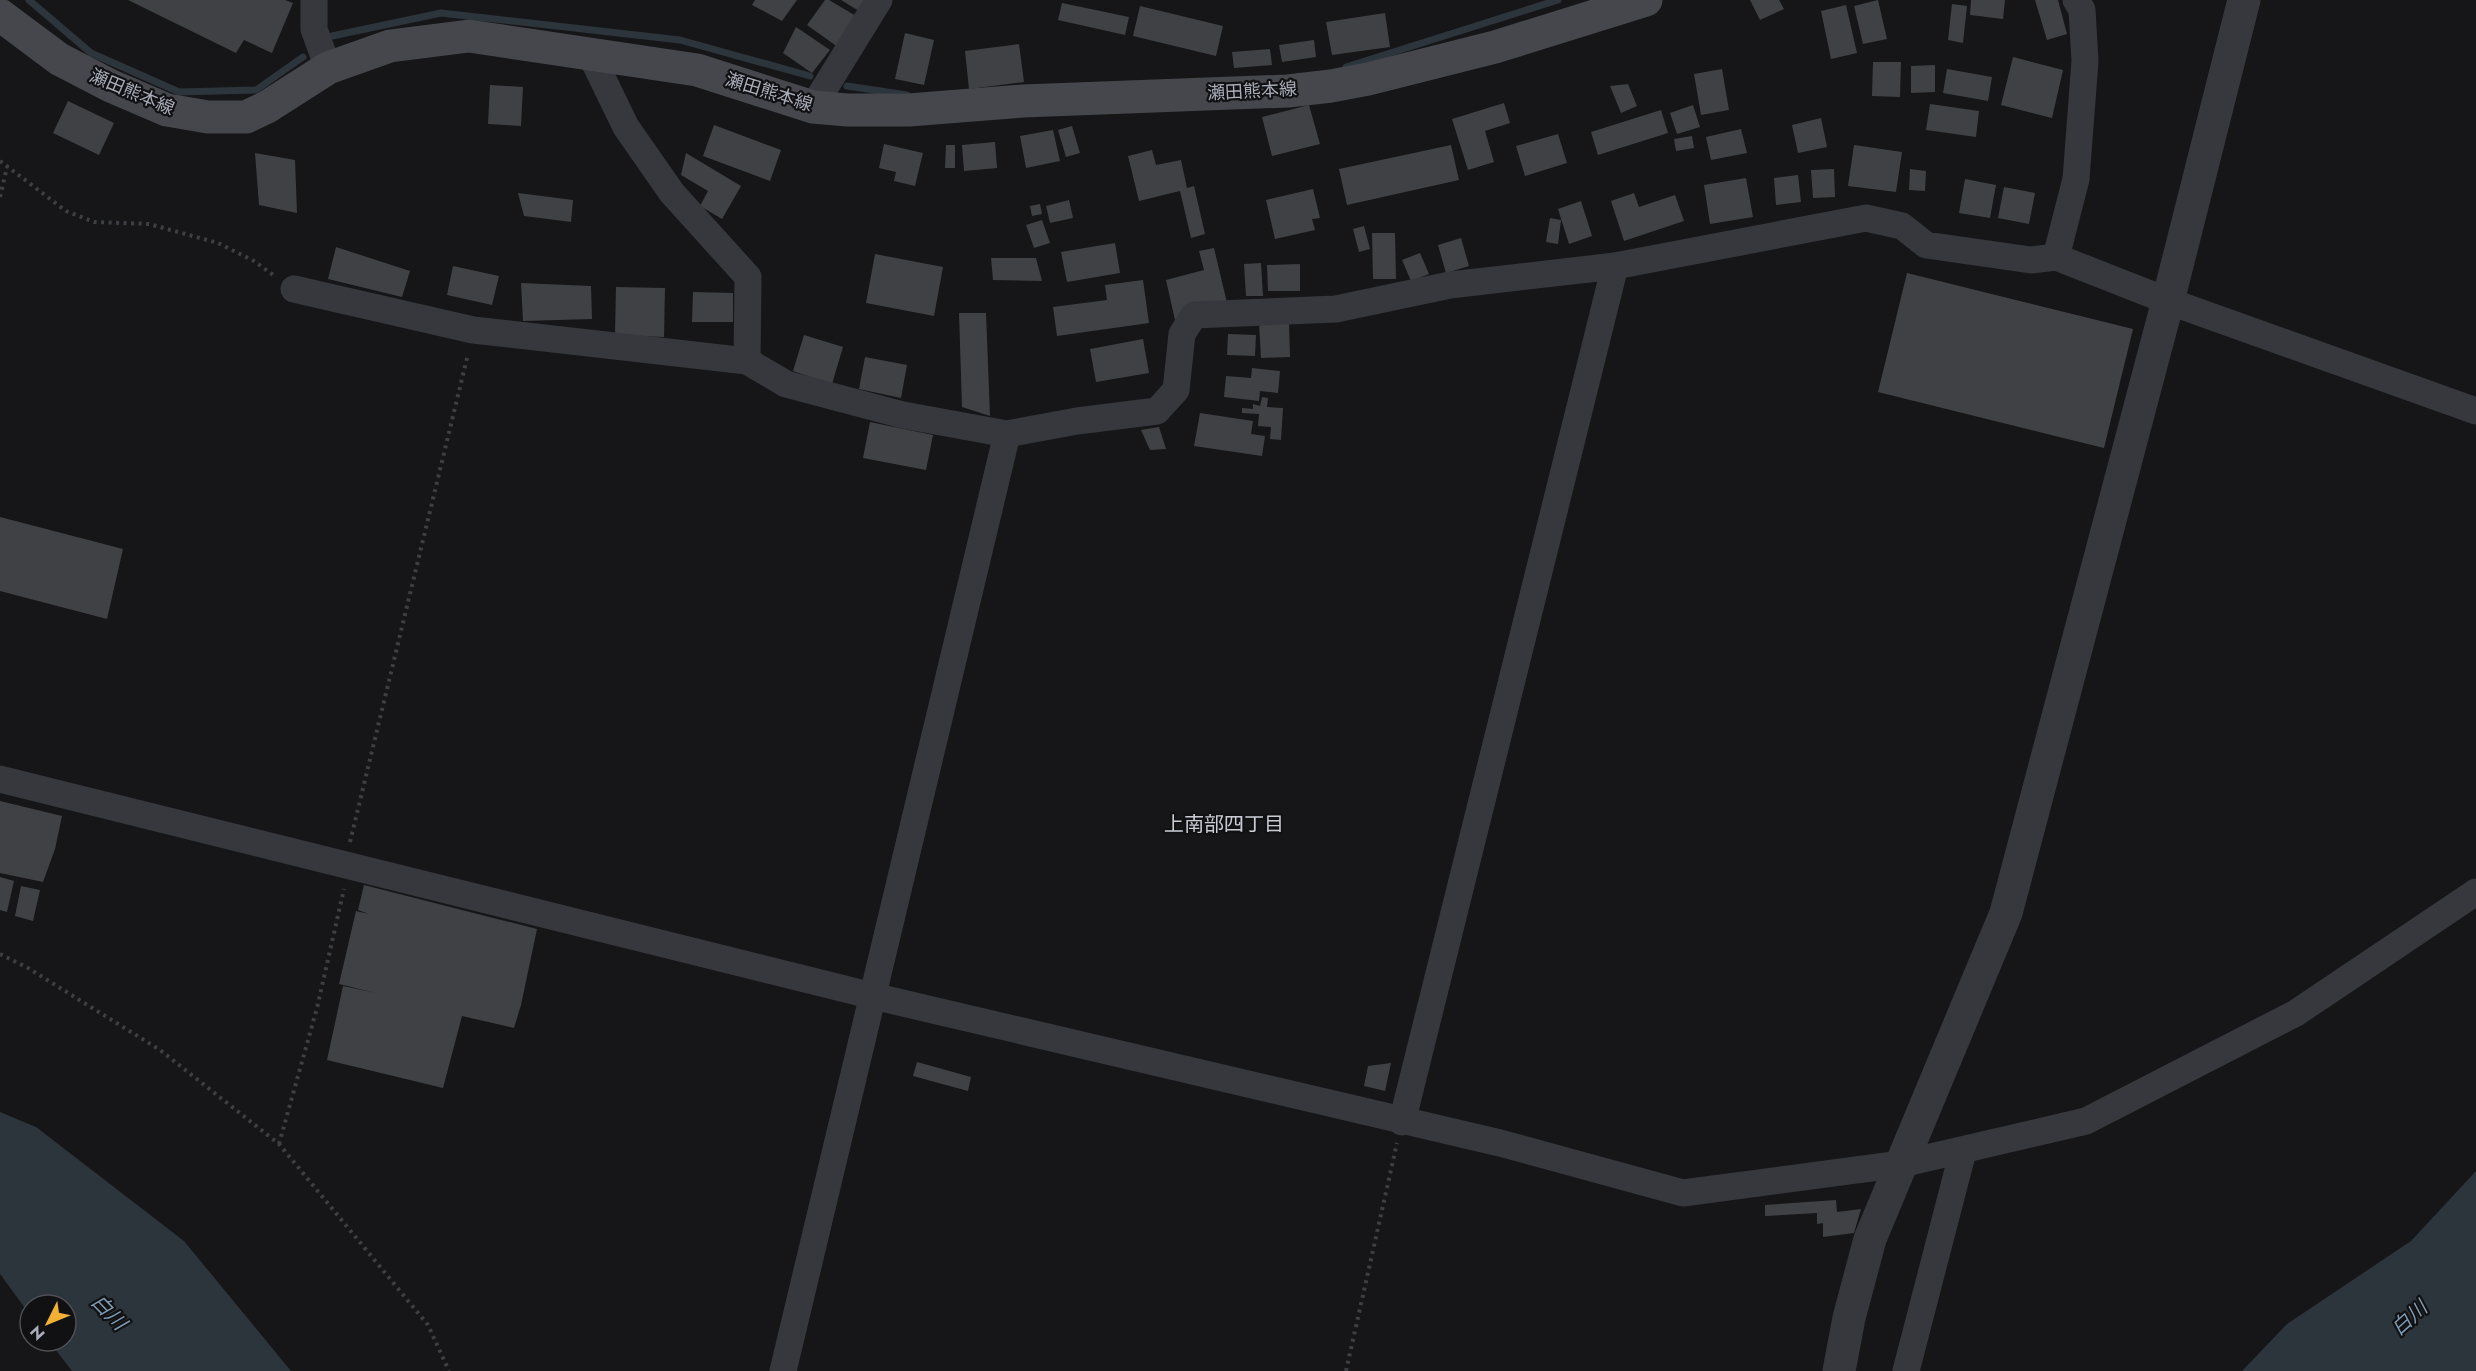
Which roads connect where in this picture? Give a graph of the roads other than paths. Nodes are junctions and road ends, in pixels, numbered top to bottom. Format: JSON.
{"nodes":[{"id":1,"x":314,"y":0,"type":"edge"},
{"id":2,"x":879,"y":0,"type":"edge"},
{"id":3,"x":1646,"y":0,"type":"edge"},
{"id":4,"x":2076,"y":0,"type":"edge"},
{"id":5,"x":2244,"y":0,"type":"edge"},
{"id":6,"x":0,"y":15,"type":"edge"},
{"id":7,"x":591,"y":55,"type":"junction"},
{"id":8,"x":328,"y":68,"type":"junction"},
{"id":9,"x":813,"y":106,"type":"junction"},
{"id":10,"x":2056,"y":257,"type":"junction"},
{"id":11,"x":1615,"y":266,"type":"junction"},
{"id":12,"x":294,"y":289,"type":"road end"},
{"id":13,"x":2168,"y":301,"type":"junction"},
{"id":14,"x":747,"y":361,"type":"junction"},
{"id":15,"x":2476,"y":411,"type":"edge"},
{"id":16,"x":1007,"y":434,"type":"junction"},
{"id":17,"x":0,"y":779,"type":"edge"},
{"id":18,"x":2476,"y":892,"type":"edge"},
{"id":19,"x":873,"y":996,"type":"junction"},
{"id":20,"x":1402,"y":1122,"type":"junction"},
{"id":21,"x":1963,"y":1151,"type":"junction"},
{"id":22,"x":1901,"y":1164,"type":"junction"},
{"id":23,"x":783,"y":1371,"type":"edge"},
{"id":24,"x":1839,"y":1371,"type":"edge"},
{"id":25,"x":1906,"y":1371,"type":"edge"}],
"edges":[{"from":1,"to":8,"type":"street"},
{"from":2,"to":9,"type":"street"},
{"from":3,"to":9,"type":"main road","name":"瀬田熊本線"},
{"from":4,"to":10,"type":"street"},
{"from":5,"to":13,"type":"street"},
{"from":6,"to":8,"type":"main road","name":"瀬田熊本線"},
{"from":7,"to":8,"type":"main road","name":"瀬田熊本線"},
{"from":7,"to":9,"type":"main road","name":"瀬田熊本線"},
{"from":7,"to":14,"type":"street"},
{"from":10,"to":11,"type":"street"},
{"from":10,"to":13,"type":"street"},
{"from":11,"to":16,"type":"street"},
{"from":11,"to":20,"type":"street"},
{"from":12,"to":14,"type":"street"},
{"from":13,"to":15,"type":"street"},
{"from":13,"to":22,"type":"street"},
{"from":14,"to":16,"type":"street"},
{"from":16,"to":19,"type":"street"},
{"from":17,"to":19,"type":"street"},
{"from":18,"to":21,"type":"street"},
{"from":19,"to":20,"type":"street"},
{"from":19,"to":23,"type":"street"},
{"from":20,"to":22,"type":"street"},
{"from":21,"to":22,"type":"street"},
{"from":21,"to":25,"type":"street"},
{"from":22,"to":24,"type":"street"}]}
